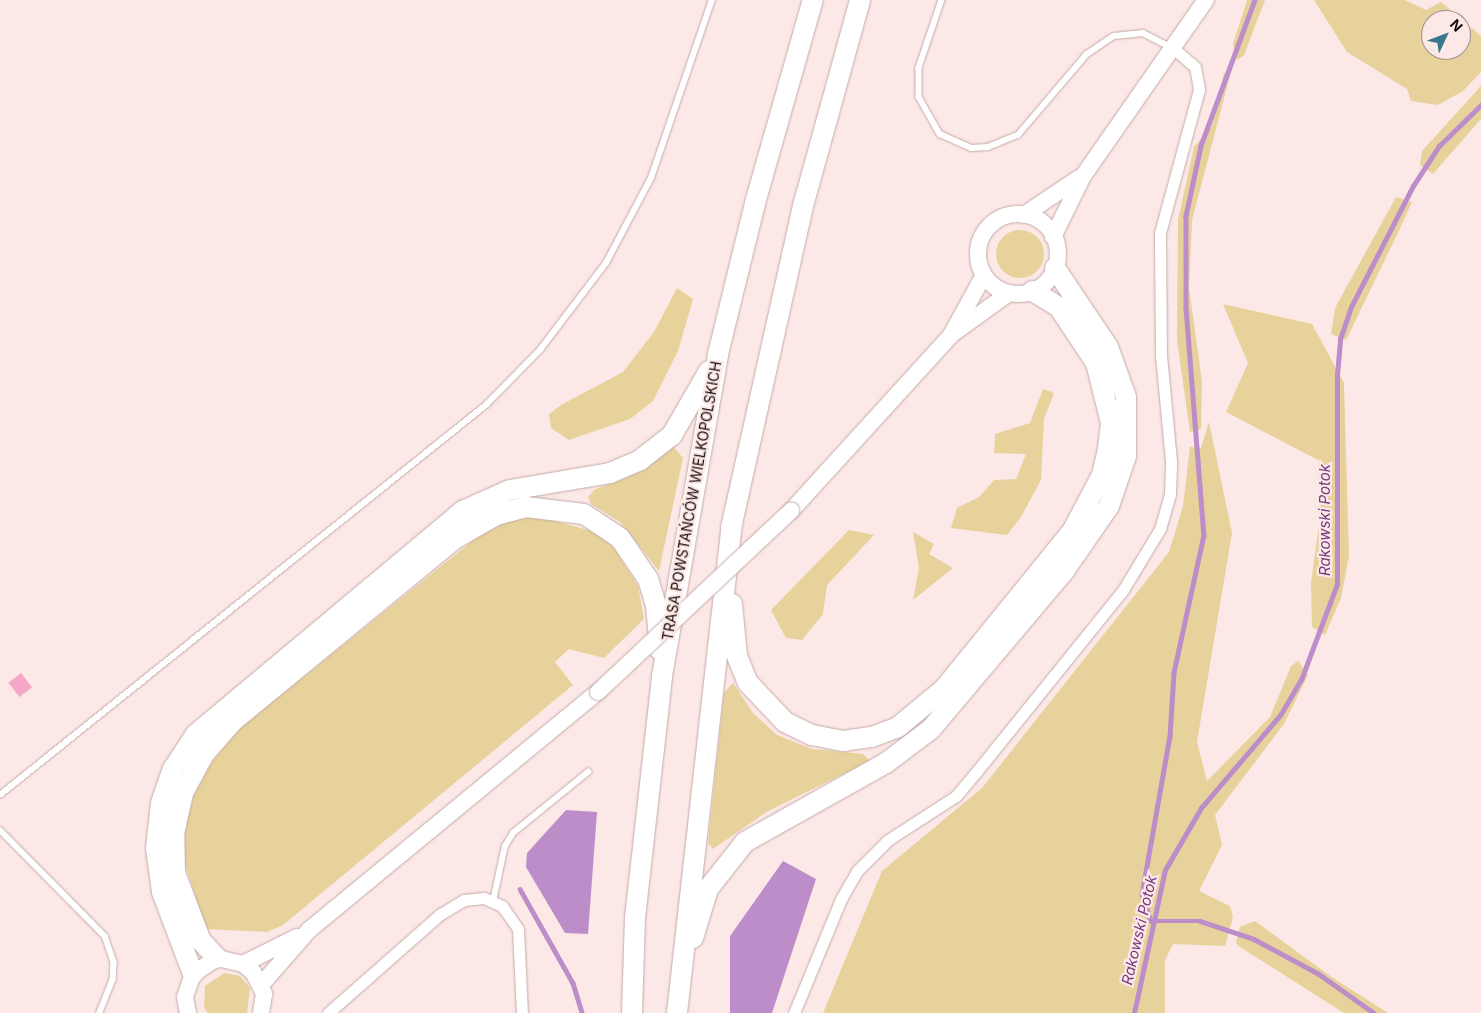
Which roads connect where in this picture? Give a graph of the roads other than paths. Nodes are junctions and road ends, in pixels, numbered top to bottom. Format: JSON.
{"nodes":[{"id":1,"x":712,"y":0,"type":"edge"},
{"id":2,"x":813,"y":0,"type":"edge"},
{"id":3,"x":860,"y":0,"type":"edge"},
{"id":4,"x":942,"y":0,"type":"edge"},
{"id":5,"x":1206,"y":0,"type":"edge"},
{"id":6,"x":1174,"y":49,"type":"junction"},
{"id":7,"x":1083,"y":176,"type":"junction"},
{"id":8,"x":1024,"y":215,"type":"junction"},
{"id":9,"x":1054,"y":237,"type":"junction"},
{"id":10,"x":1055,"y":268,"type":"junction"},
{"id":11,"x":984,"y":275,"type":"junction"},
{"id":12,"x":1032,"y":291,"type":"junction"},
{"id":13,"x":1008,"y":293,"type":"junction"},
{"id":14,"x":951,"y":334,"type":"junction"},
{"id":15,"x":718,"y":354,"type":"junction"},
{"id":16,"x":731,"y":528,"type":"junction"},
{"id":17,"x":662,"y":676,"type":"junction"},
{"id":18,"x":588,"y":772,"type":"dead end"},
{"id":19,"x":0,"y":795,"type":"edge"},
{"id":20,"x":0,"y":830,"type":"edge"},
{"id":21,"x":493,"y":901,"type":"junction"},
{"id":22,"x":309,"y":930,"type":"junction"},
{"id":23,"x":217,"y":958,"type":"junction"},
{"id":24,"x":244,"y":964,"type":"junction"},
{"id":25,"x":193,"y":974,"type":"junction"},
{"id":26,"x":261,"y":984,"type":"junction"},
{"id":27,"x":677,"y":1009,"type":"edge"},
{"id":28,"x":186,"y":1012,"type":"edge"},
{"id":29,"x":100,"y":1013,"type":"edge"},
{"id":30,"x":261,"y":1013,"type":"edge"},
{"id":31,"x":328,"y":1013,"type":"edge"},
{"id":32,"x":522,"y":1013,"type":"edge"},
{"id":33,"x":632,"y":1013,"type":"edge"},
{"id":34,"x":794,"y":1013,"type":"edge"}],
"edges":[{"from":1,"to":19,"type":"lane"},
{"from":2,"to":15,"type":"highway","name":"TRASA POWSTAŃCÓW WIELKOPOLSKICH"},
{"from":3,"to":16,"type":"highway"},
{"from":4,"to":6,"type":"lane"},
{"from":5,"to":6,"type":"main road"},
{"from":6,"to":7,"type":"main road"},
{"from":6,"to":34,"type":"street"},
{"from":7,"to":8,"type":"main road"},
{"from":7,"to":9,"type":"main road"},
{"from":8,"to":9,"type":"main road"},
{"from":8,"to":11,"type":"main road"},
{"from":9,"to":10,"type":"main road"},
{"from":10,"to":12,"type":"main road"},
{"from":10,"to":27,"type":"highway"},
{"from":11,"to":13,"type":"main road"},
{"from":11,"to":14,"type":"main road"},
{"from":12,"to":13,"type":"main road"},
{"from":12,"to":16,"type":"highway"},
{"from":13,"to":14,"type":"main road"},
{"from":14,"to":22,"type":"main road","bridge":true},
{"from":15,"to":17,"type":"highway","name":"TRASA POWSTAŃCÓW WIELKOPOLSKICH"},
{"from":15,"to":25,"type":"highway"},
{"from":16,"to":27,"type":"highway"},
{"from":17,"to":23,"type":"highway"},
{"from":17,"to":33,"type":"highway","name":"TRASA POWSTAŃCÓW WIELKOPOLSKICH"},
{"from":18,"to":21,"type":"lane"},
{"from":20,"to":29,"type":"lane"},
{"from":21,"to":31,"type":"street"},
{"from":21,"to":32,"type":"street"},
{"from":22,"to":24,"type":"main road"},
{"from":22,"to":26,"type":"main road"},
{"from":23,"to":24,"type":"main road"},
{"from":23,"to":25,"type":"main road"},
{"from":24,"to":26,"type":"main road"},
{"from":25,"to":28,"type":"main road"},
{"from":26,"to":30,"type":"main road"}]}
